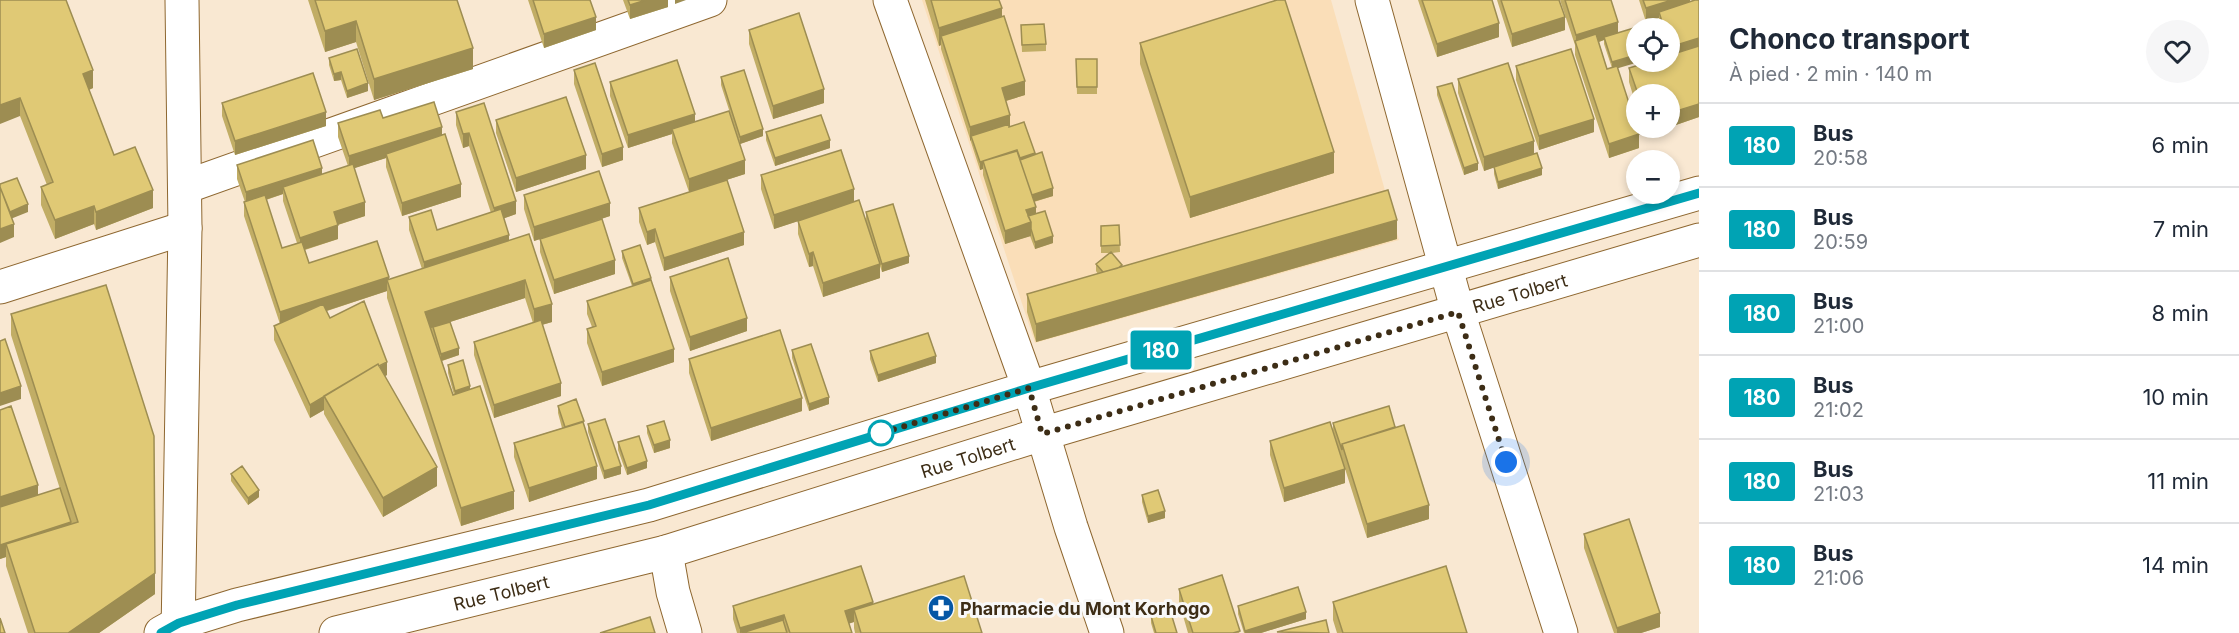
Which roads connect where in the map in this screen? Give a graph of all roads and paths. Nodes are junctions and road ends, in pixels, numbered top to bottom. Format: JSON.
{"nodes":[{"id":1,"x":182,"y":0,"type":"edge"},
{"id":2,"x":710,"y":0,"type":"edge"},
{"id":3,"x":890,"y":0,"type":"edge"},
{"id":4,"x":1372,"y":0,"type":"edge"},
{"id":5,"x":185,"y":186,"type":"junction"},
{"id":6,"x":1699,"y":193,"type":"edge"},
{"id":7,"x":185,"y":228,"type":"junction"},
{"id":8,"x":1699,"y":240,"type":"edge"},
{"id":9,"x":1447,"y":267,"type":"junction"},
{"id":10,"x":0,"y":287,"type":"edge"},
{"id":11,"x":1458,"y":312,"type":"junction"},
{"id":12,"x":1029,"y":388,"type":"junction"},
{"id":13,"x":1042,"y":434,"type":"junction"},
{"id":14,"x":666,"y":552,"type":"junction"},
{"id":15,"x":173,"y":630,"type":"edge"},
{"id":16,"x":336,"y":633,"type":"edge"},
{"id":17,"x":685,"y":633,"type":"edge"},
{"id":18,"x":1107,"y":633,"type":"edge"},
{"id":19,"x":1562,"y":633,"type":"edge"}],
"edges":[{"from":1,"to":5,"type":"street"},
{"from":2,"to":5,"type":"street"},
{"from":3,"to":12,"type":"street"},
{"from":4,"to":9,"type":"street"},
{"from":5,"to":7,"type":"street"},
{"from":6,"to":9,"type":"street"},
{"from":7,"to":10,"type":"street"},
{"from":7,"to":15,"type":"street"},
{"from":8,"to":11,"type":"street","name":"Rue Tolbert"},
{"from":9,"to":11,"type":"street"},
{"from":9,"to":12,"type":"street"},
{"from":11,"to":13,"type":"street","name":"Rue Tolbert"},
{"from":11,"to":19,"type":"street"},
{"from":12,"to":13,"type":"street"},
{"from":12,"to":15,"type":"street"},
{"from":13,"to":14,"type":"street","name":"Rue Tolbert"},
{"from":13,"to":18,"type":"street"},
{"from":14,"to":16,"type":"street","name":"Rue Tolbert"},
{"from":14,"to":17,"type":"street"}]}
